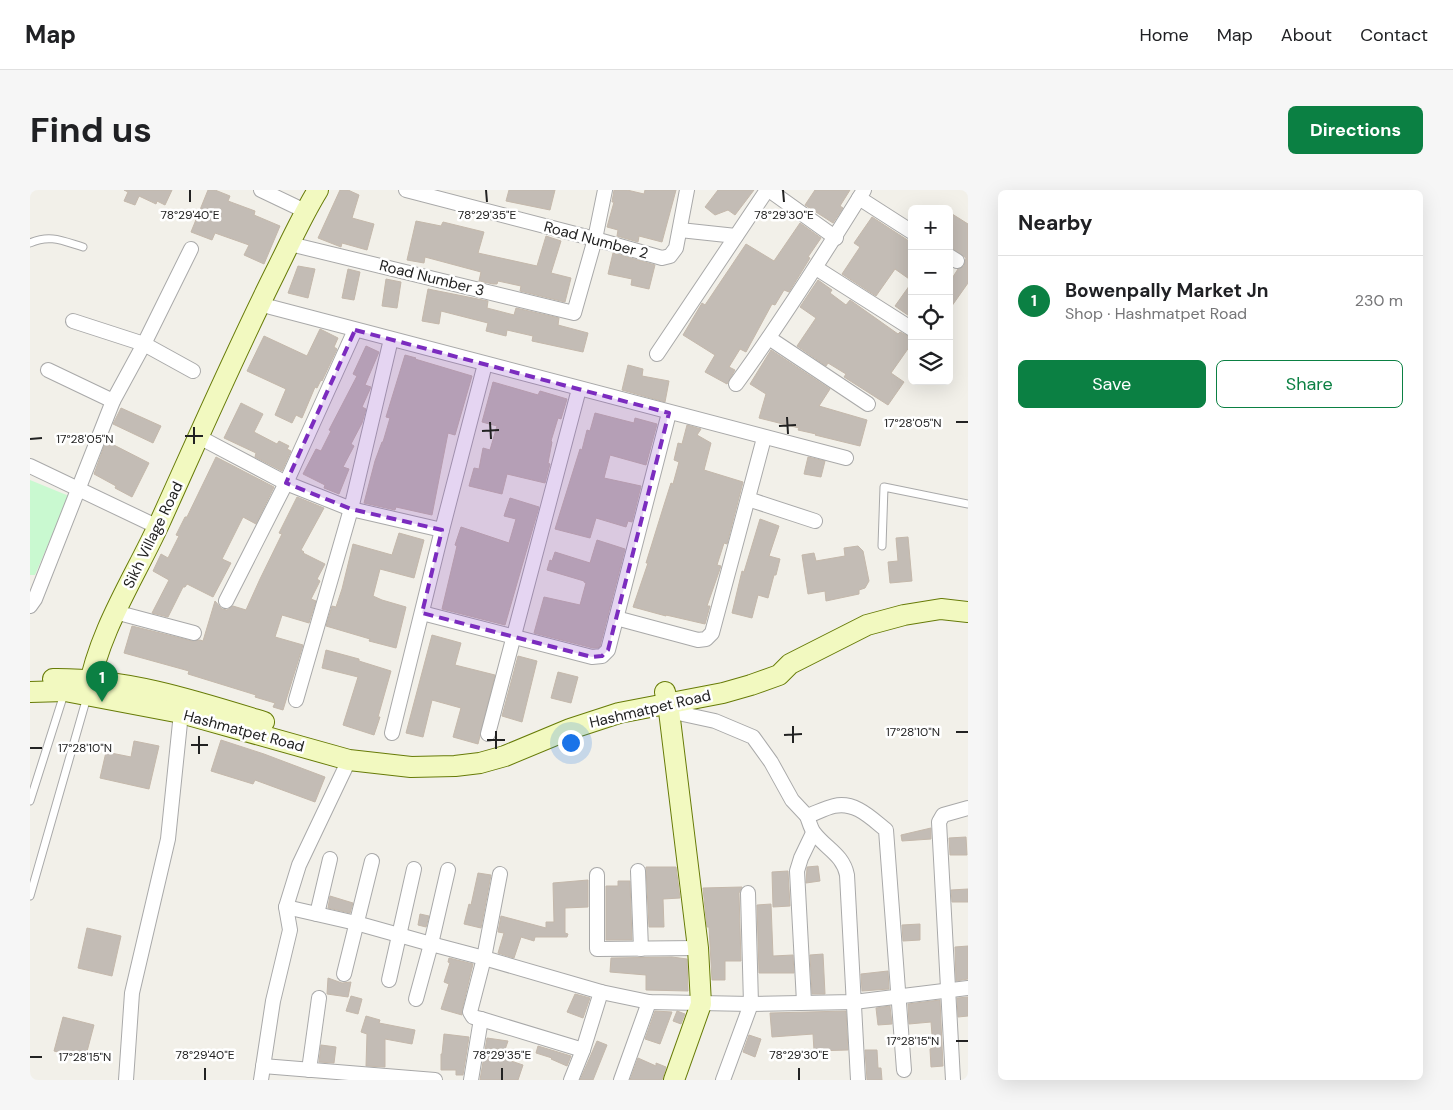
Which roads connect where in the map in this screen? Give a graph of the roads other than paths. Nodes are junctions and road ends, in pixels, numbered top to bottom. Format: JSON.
{"nodes":[{"id":1,"x":262,"y":190,"type":"edge"},
{"id":2,"x":318,"y":190,"type":"edge"},
{"id":3,"x":406,"y":190,"type":"edge"},
{"id":4,"x":604,"y":190,"type":"edge"},
{"id":5,"x":687,"y":190,"type":"edge"},
{"id":6,"x":768,"y":190,"type":"edge"},
{"id":7,"x":862,"y":194,"type":"edge"},
{"id":8,"x":305,"y":211,"type":"junction"},
{"id":9,"x":908,"y":229,"type":"edge"},
{"id":10,"x":680,"y":230,"type":"junction"},
{"id":11,"x":736,"y":236,"type":"junction"},
{"id":12,"x":836,"y":238,"type":"junction"},
{"id":13,"x":595,"y":239,"type":"junction"},
{"id":14,"x":30,"y":243,"type":"edge"},
{"id":15,"x":290,"y":244,"type":"junction"},
{"id":16,"x":83,"y":247,"type":"dead end"},
{"id":17,"x":191,"y":249,"type":"dead end"},
{"id":18,"x":816,"y":268,"type":"junction"},
{"id":19,"x":259,"y":304,"type":"junction"},
{"id":20,"x":73,"y":321,"type":"dead end"},
{"id":21,"x":908,"y":326,"type":"edge"},
{"id":22,"x":355,"y":330,"type":"junction"},
{"id":23,"x":769,"y":338,"type":"junction"},
{"id":24,"x":392,"y":339,"type":"junction"},
{"id":25,"x":144,"y":344,"type":"junction"},
{"id":26,"x":657,"y":354,"type":"dead end"},
{"id":27,"x":485,"y":364,"type":"junction"},
{"id":28,"x":48,"y":370,"type":"dead end"},
{"id":29,"x":193,"y":371,"type":"dead end"},
{"id":30,"x":736,"y":384,"type":"dead end"},
{"id":31,"x":579,"y":389,"type":"junction"},
{"id":32,"x":113,"y":401,"type":"junction"},
{"id":33,"x":868,"y":404,"type":"dead end"},
{"id":34,"x":669,"y":413,"type":"junction"},
{"id":35,"x":199,"y":437,"type":"junction"},
{"id":36,"x":764,"y":438,"type":"junction"},
{"id":37,"x":846,"y":458,"type":"dead end"},
{"id":38,"x":30,"y":466,"type":"edge"},
{"id":39,"x":286,"y":483,"type":"junction"},
{"id":40,"x":77,"y":489,"type":"junction"},
{"id":41,"x":748,"y":499,"type":"junction"},
{"id":42,"x":968,"y":504,"type":"edge"},
{"id":43,"x":351,"y":509,"type":"junction"},
{"id":44,"x":815,"y":521,"type":"dead end"},
{"id":45,"x":158,"y":527,"type":"junction"},
{"id":46,"x":442,"y":530,"type":"junction"},
{"id":47,"x":882,"y":546,"type":"dead end"},
{"id":48,"x":226,"y":600,"type":"dead end"},
{"id":49,"x":30,"y":606,"type":"edge"},
{"id":50,"x":115,"y":612,"type":"junction"},
{"id":51,"x":968,"y":612,"type":"edge"},
{"id":52,"x":422,"y":613,"type":"junction"},
{"id":53,"x":616,"y":618,"type":"junction"},
{"id":54,"x":194,"y":633,"type":"dead end"},
{"id":55,"x":513,"y":636,"type":"junction"},
{"id":56,"x":30,"y":679,"type":"edge"},
{"id":57,"x":67,"y":685,"type":"junction"},
{"id":58,"x":89,"y":687,"type":"junction"},
{"id":59,"x":30,"y":692,"type":"edge"},
{"id":60,"x":296,"y":700,"type":"dead end"},
{"id":61,"x":667,"y":702,"type":"junction"},
{"id":62,"x":182,"y":713,"type":"junction"},
{"id":63,"x":392,"y":733,"type":"dead end"},
{"id":64,"x":488,"y":734,"type":"dead end"},
{"id":65,"x":349,"y":760,"type":"junction"},
{"id":66,"x":412,"y":762,"type":"junction"},
{"id":67,"x":30,"y":801,"type":"edge"},
{"id":68,"x":968,"y":808,"type":"edge"},
{"id":69,"x":807,"y":816,"type":"junction"},
{"id":70,"x":814,"y":833,"type":"junction"},
{"id":71,"x":330,"y":859,"type":"dead end"},
{"id":72,"x":372,"y":860,"type":"dead end"},
{"id":73,"x":414,"y":868,"type":"dead end"},
{"id":74,"x":448,"y":870,"type":"dead end"},
{"id":75,"x":638,"y":871,"type":"dead end"},
{"id":76,"x":500,"y":874,"type":"dead end"},
{"id":77,"x":597,"y":875,"type":"dead end"},
{"id":78,"x":748,"y":892,"type":"dead end"},
{"id":79,"x":30,"y":896,"type":"edge"},
{"id":80,"x":286,"y":907,"type":"junction"},
{"id":81,"x":317,"y":914,"type":"junction"},
{"id":82,"x":356,"y":922,"type":"junction"},
{"id":83,"x":400,"y":935,"type":"junction"},
{"id":84,"x":431,"y":944,"type":"junction"},
{"id":85,"x":698,"y":948,"type":"junction"},
{"id":86,"x":641,"y":949,"type":"junction"},
{"id":87,"x":484,"y":958,"type":"junction"},
{"id":88,"x":344,"y":974,"type":"dead end"},
{"id":89,"x":388,"y":980,"type":"dead end"},
{"id":90,"x":968,"y":988,"type":"edge"},
{"id":91,"x":947,"y":990,"type":"junction"},
{"id":92,"x":601,"y":992,"type":"junction"},
{"id":93,"x":898,"y":996,"type":"junction"},
{"id":94,"x":319,"y":998,"type":"dead end"},
{"id":95,"x":416,"y":999,"type":"dead end"},
{"id":96,"x":649,"y":1002,"type":"junction"},
{"id":97,"x":804,"y":1002,"type":"junction"},
{"id":98,"x":854,"y":1002,"type":"junction"},
{"id":99,"x":701,"y":1004,"type":"junction"},
{"id":100,"x":752,"y":1004,"type":"junction"},
{"id":101,"x":481,"y":1019,"type":"junction"},
{"id":102,"x":583,"y":1050,"type":"junction"},
{"id":103,"x":309,"y":1070,"type":"junction"},
{"id":104,"x":904,"y":1070,"type":"dead end"},
{"id":105,"x":262,"y":1073,"type":"edge"},
{"id":106,"x":126,"y":1080,"type":"edge"},
{"id":107,"x":435,"y":1080,"type":"edge"},
{"id":108,"x":471,"y":1080,"type":"edge"},
{"id":109,"x":571,"y":1080,"type":"edge"},
{"id":110,"x":622,"y":1080,"type":"edge"},
{"id":111,"x":674,"y":1080,"type":"edge"},
{"id":112,"x":723,"y":1080,"type":"edge"},
{"id":113,"x":858,"y":1080,"type":"edge"},
{"id":114,"x":953,"y":1080,"type":"edge"}],
"edges":[{"from":1,"to":8,"type":"street"},
{"from":2,"to":8,"type":"main road","name":"Sikh Village Road"},
{"from":3,"to":13,"type":"street","name":"Road Number 2"},
{"from":4,"to":13,"type":"street"},
{"from":5,"to":10,"type":"street","name":"Road Number 2"},
{"from":6,"to":11,"type":"street"},
{"from":6,"to":12,"type":"street"},
{"from":7,"to":9,"type":"street"},
{"from":7,"to":12,"type":"street"},
{"from":8,"to":15,"type":"main road","name":"Sikh Village Road"},
{"from":10,"to":11,"type":"street"},
{"from":10,"to":13,"type":"street","name":"Road Number 2"},
{"from":11,"to":26,"type":"street"},
{"from":12,"to":18,"type":"street"},
{"from":13,"to":15,"type":"street","name":"Road Number 3"},
{"from":14,"to":16,"type":"lane"},
{"from":15,"to":19,"type":"main road","name":"Sikh Village Road"},
{"from":17,"to":25,"type":"street"},
{"from":18,"to":21,"type":"street"},
{"from":18,"to":23,"type":"street"},
{"from":19,"to":22,"type":"street"},
{"from":19,"to":35,"type":"main road","name":"Sikh Village Road"},
{"from":20,"to":25,"type":"street"},
{"from":22,"to":24,"type":"street"},
{"from":22,"to":39,"type":"street"},
{"from":23,"to":30,"type":"street"},
{"from":23,"to":33,"type":"street"},
{"from":24,"to":27,"type":"street"},
{"from":24,"to":43,"type":"street"},
{"from":25,"to":29,"type":"street"},
{"from":25,"to":32,"type":"street"},
{"from":27,"to":31,"type":"street"},
{"from":27,"to":46,"type":"street"},
{"from":28,"to":32,"type":"street"},
{"from":31,"to":34,"type":"street"},
{"from":31,"to":55,"type":"street"},
{"from":32,"to":40,"type":"street"},
{"from":34,"to":36,"type":"street"},
{"from":34,"to":53,"type":"street"},
{"from":35,"to":39,"type":"street"},
{"from":35,"to":45,"type":"main road","name":"Sikh Village Road"},
{"from":36,"to":37,"type":"street"},
{"from":36,"to":41,"type":"street"},
{"from":38,"to":40,"type":"street"},
{"from":39,"to":43,"type":"street"},
{"from":39,"to":48,"type":"street"},
{"from":40,"to":45,"type":"street"},
{"from":40,"to":49,"type":"street"},
{"from":41,"to":44,"type":"street"},
{"from":41,"to":53,"type":"street"},
{"from":42,"to":47,"type":"lane"},
{"from":43,"to":46,"type":"street"},
{"from":43,"to":60,"type":"street"},
{"from":45,"to":50,"type":"main road","name":"Sikh Village Road"},
{"from":46,"to":52,"type":"street"},
{"from":50,"to":54,"type":"street"},
{"from":50,"to":58,"type":"main road","name":"Sikh Village Road"},
{"from":51,"to":61,"type":"main road","name":"Hashmatpet Road"},
{"from":52,"to":55,"type":"street"},
{"from":52,"to":63,"type":"street"},
{"from":53,"to":55,"type":"street"},
{"from":55,"to":64,"type":"street"},
{"from":56,"to":57,"type":"main road"},
{"from":57,"to":58,"type":"main road"},
{"from":57,"to":59,"type":"main road"},
{"from":57,"to":67,"type":"lane"},
{"from":58,"to":62,"type":"main road","name":"Hashmatpet Road"},
{"from":58,"to":66,"type":"main road"},
{"from":58,"to":79,"type":"lane","name":"Sikh Village Road"},
{"from":61,"to":66,"type":"main road","name":"Hashmatpet Road"},
{"from":61,"to":69,"type":"street"},
{"from":61,"to":85,"type":"main road"},
{"from":62,"to":65,"type":"main road","name":"Hashmatpet Road"},
{"from":62,"to":106,"type":"street"},
{"from":65,"to":66,"type":"main road","name":"Hashmatpet Road"},
{"from":65,"to":80,"type":"street"},
{"from":68,"to":91,"type":"street"},
{"from":69,"to":70,"type":"street"},
{"from":69,"to":93,"type":"street"},
{"from":70,"to":97,"type":"street"},
{"from":70,"to":98,"type":"street"},
{"from":71,"to":81,"type":"street"},
{"from":72,"to":82,"type":"street"},
{"from":73,"to":83,"type":"street"},
{"from":74,"to":84,"type":"street"},
{"from":75,"to":86,"type":"street"},
{"from":76,"to":87,"type":"street"},
{"from":77,"to":86,"type":"street"},
{"from":78,"to":100,"type":"street"},
{"from":80,"to":81,"type":"street"},
{"from":80,"to":105,"type":"street"},
{"from":81,"to":82,"type":"street"},
{"from":82,"to":83,"type":"street"},
{"from":82,"to":88,"type":"street"},
{"from":83,"to":84,"type":"street"},
{"from":83,"to":89,"type":"street"},
{"from":84,"to":87,"type":"street"},
{"from":84,"to":95,"type":"street"},
{"from":85,"to":86,"type":"street"},
{"from":85,"to":99,"type":"main road"},
{"from":87,"to":92,"type":"street"},
{"from":87,"to":101,"type":"street"},
{"from":90,"to":91,"type":"street"},
{"from":91,"to":93,"type":"street"},
{"from":91,"to":114,"type":"street"},
{"from":92,"to":96,"type":"street"},
{"from":92,"to":102,"type":"street"},
{"from":93,"to":98,"type":"street"},
{"from":93,"to":104,"type":"street"},
{"from":94,"to":103,"type":"street"},
{"from":96,"to":99,"type":"street"},
{"from":96,"to":110,"type":"street"},
{"from":97,"to":98,"type":"street"},
{"from":97,"to":100,"type":"street"},
{"from":98,"to":113,"type":"street"},
{"from":99,"to":100,"type":"street"},
{"from":99,"to":111,"type":"main road"},
{"from":100,"to":112,"type":"street"},
{"from":101,"to":102,"type":"street"},
{"from":101,"to":108,"type":"street"},
{"from":102,"to":109,"type":"street"},
{"from":103,"to":105,"type":"street"},
{"from":103,"to":107,"type":"street"}]}
